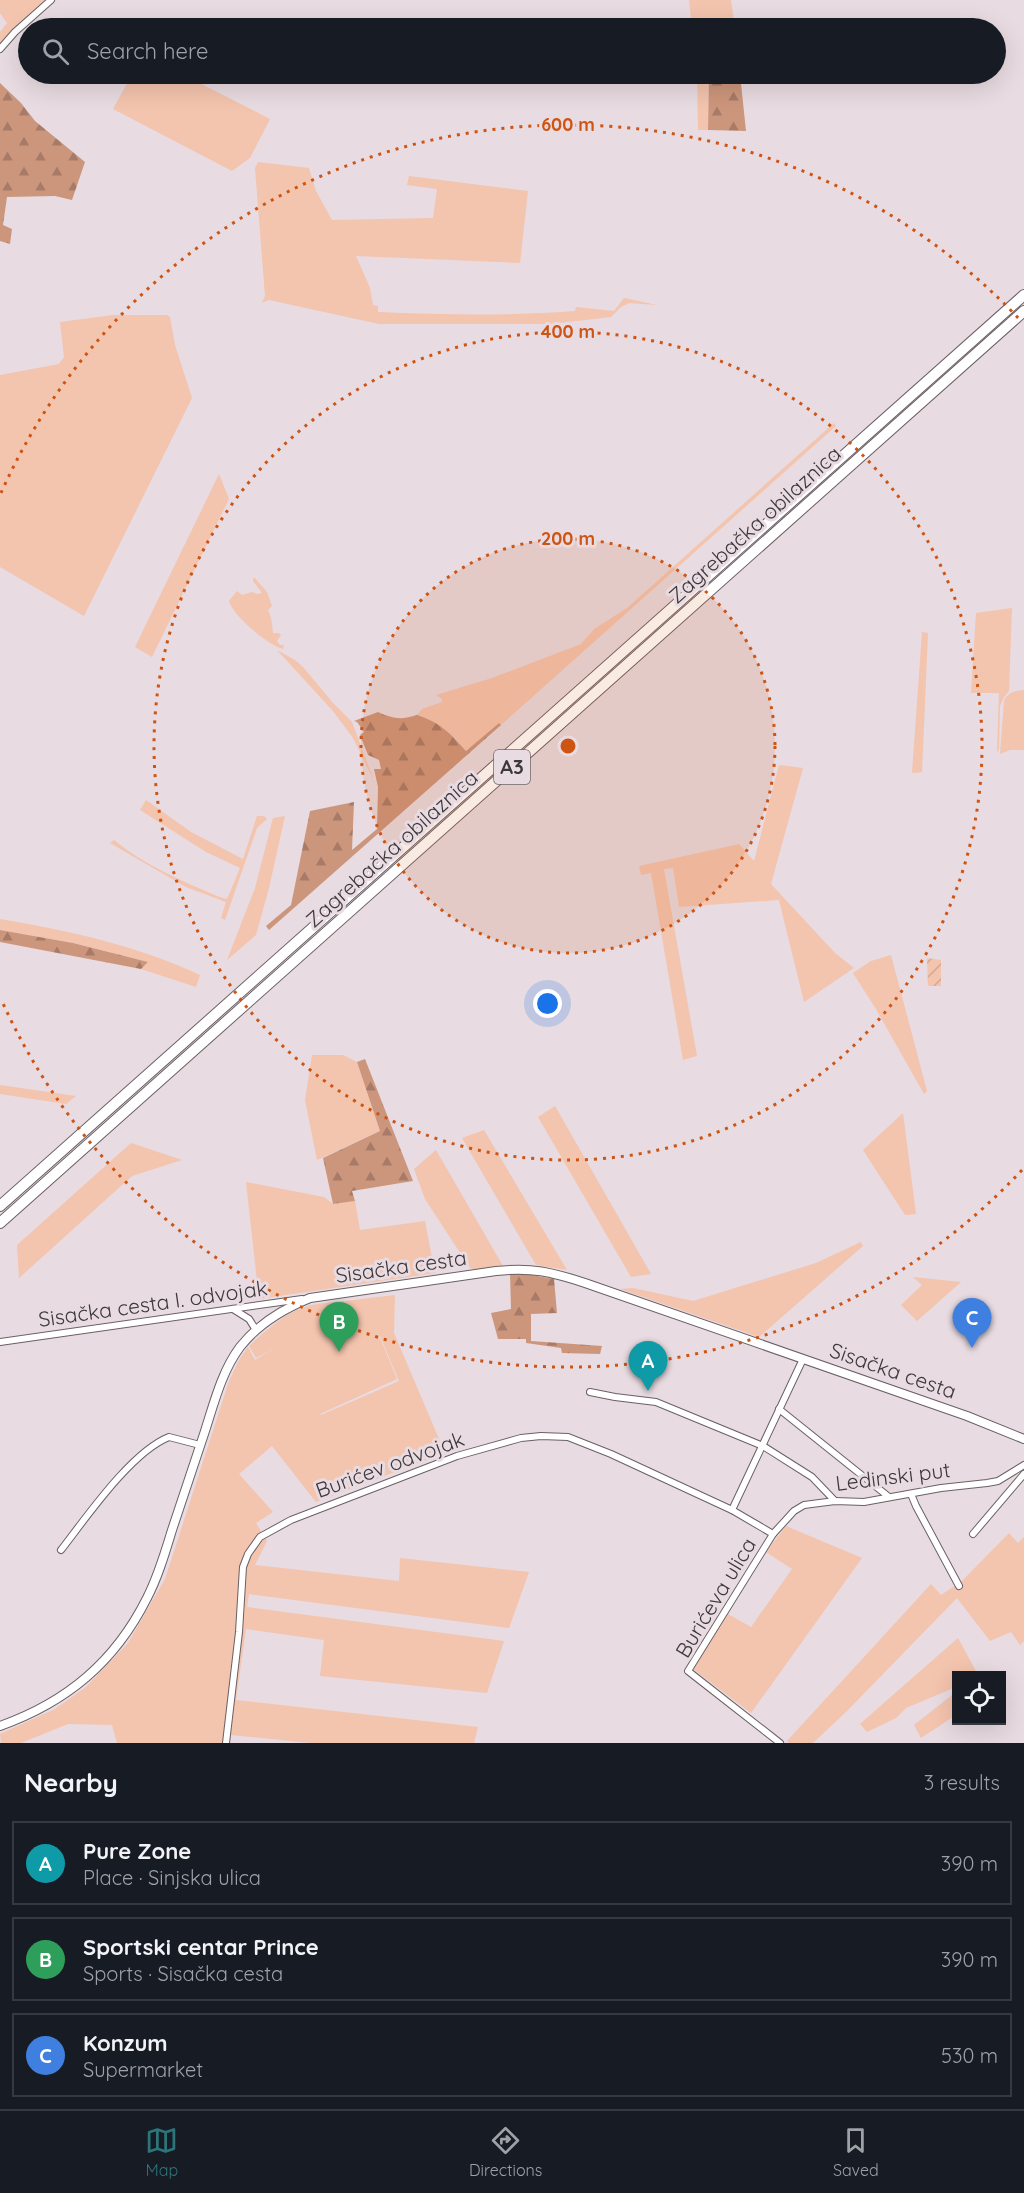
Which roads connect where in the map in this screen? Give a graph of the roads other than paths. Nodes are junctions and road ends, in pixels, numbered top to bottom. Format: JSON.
{"nodes":[{"id":1,"x":51,"y":0,"type":"edge"},
{"id":2,"x":31,"y":18,"type":"edge"},
{"id":3,"x":18,"y":29,"type":"edge"},
{"id":4,"x":0,"y":49,"type":"edge"},
{"id":5,"x":1024,"y":295,"type":"edge"},
{"id":6,"x":1024,"y":311,"type":"edge"},
{"id":7,"x":0,"y":1206,"type":"edge"},
{"id":8,"x":0,"y":1223,"type":"edge"},
{"id":9,"x":310,"y":1298,"type":"junction"},
{"id":10,"x":232,"y":1309,"type":"junction"},
{"id":11,"x":256,"y":1330,"type":"junction"},
{"id":12,"x":0,"y":1342,"type":"edge"},
{"id":13,"x":803,"y":1359,"type":"junction"},
{"id":14,"x":590,"y":1392,"type":"dead end"},
{"id":15,"x":779,"y":1408,"type":"junction"},
{"id":16,"x":1024,"y":1439,"type":"edge"},
{"id":17,"x":200,"y":1445,"type":"junction"},
{"id":18,"x":763,"y":1446,"type":"junction"},
{"id":19,"x":1024,"y":1465,"type":"edge"},
{"id":20,"x":1024,"y":1474,"type":"edge"},
{"id":21,"x":911,"y":1494,"type":"junction"},
{"id":22,"x":889,"y":1497,"type":"junction"},
{"id":23,"x":835,"y":1501,"type":"junction"},
{"id":24,"x":732,"y":1510,"type":"junction"},
{"id":25,"x":773,"y":1534,"type":"junction"},
{"id":26,"x":974,"y":1534,"type":"dead end"},
{"id":27,"x":61,"y":1550,"type":"dead end"},
{"id":28,"x":959,"y":1586,"type":"dead end"},
{"id":29,"x":0,"y":1726,"type":"edge"},
{"id":30,"x":226,"y":1743,"type":"edge"},
{"id":31,"x":780,"y":1743,"type":"edge"}],
"edges":[{"from":1,"to":2,"type":"street"},
{"from":3,"to":4,"type":"street"},
{"from":5,"to":7,"type":"highway","name":"Zagrebačka obilaznica","number":"A3"},
{"from":6,"to":8,"type":"highway","name":"Zagrebačka obilaznica","number":"A3"},
{"from":9,"to":10,"type":"street","name":"Sisačka cesta I. odvojak"},
{"from":9,"to":11,"type":"main road","name":"Sisačka cesta"},
{"from":9,"to":13,"type":"main road","name":"Sisačka cesta"},
{"from":10,"to":11,"type":"street"},
{"from":10,"to":12,"type":"street","name":"Sisačka cesta I. odvojak"},
{"from":11,"to":17,"type":"main road","name":"Sisačka cesta"},
{"from":13,"to":15,"type":"street","name":"Burićeva ulica"},
{"from":13,"to":16,"type":"main road","name":"Sisačka cesta"},
{"from":14,"to":18,"type":"street"},
{"from":15,"to":18,"type":"street","name":"Burićeva ulica"},
{"from":15,"to":22,"type":"street"},
{"from":17,"to":27,"type":"street"},
{"from":17,"to":29,"type":"main road","name":"Sisačka cesta"},
{"from":18,"to":23,"type":"street"},
{"from":18,"to":24,"type":"street","name":"Burićeva ulica"},
{"from":19,"to":21,"type":"street","name":"Ledinski put"},
{"from":20,"to":26,"type":"street"},
{"from":21,"to":22,"type":"street","name":"Ledinski put"},
{"from":21,"to":28,"type":"street"},
{"from":22,"to":23,"type":"street","name":"Ledinski put"},
{"from":23,"to":25,"type":"street","name":"Ledinski put"},
{"from":24,"to":25,"type":"street","name":"Burićeva ulica"},
{"from":24,"to":30,"type":"street","name":"Burićev odvojak"},
{"from":25,"to":31,"type":"street","name":"Burićeva ulica"}]}
